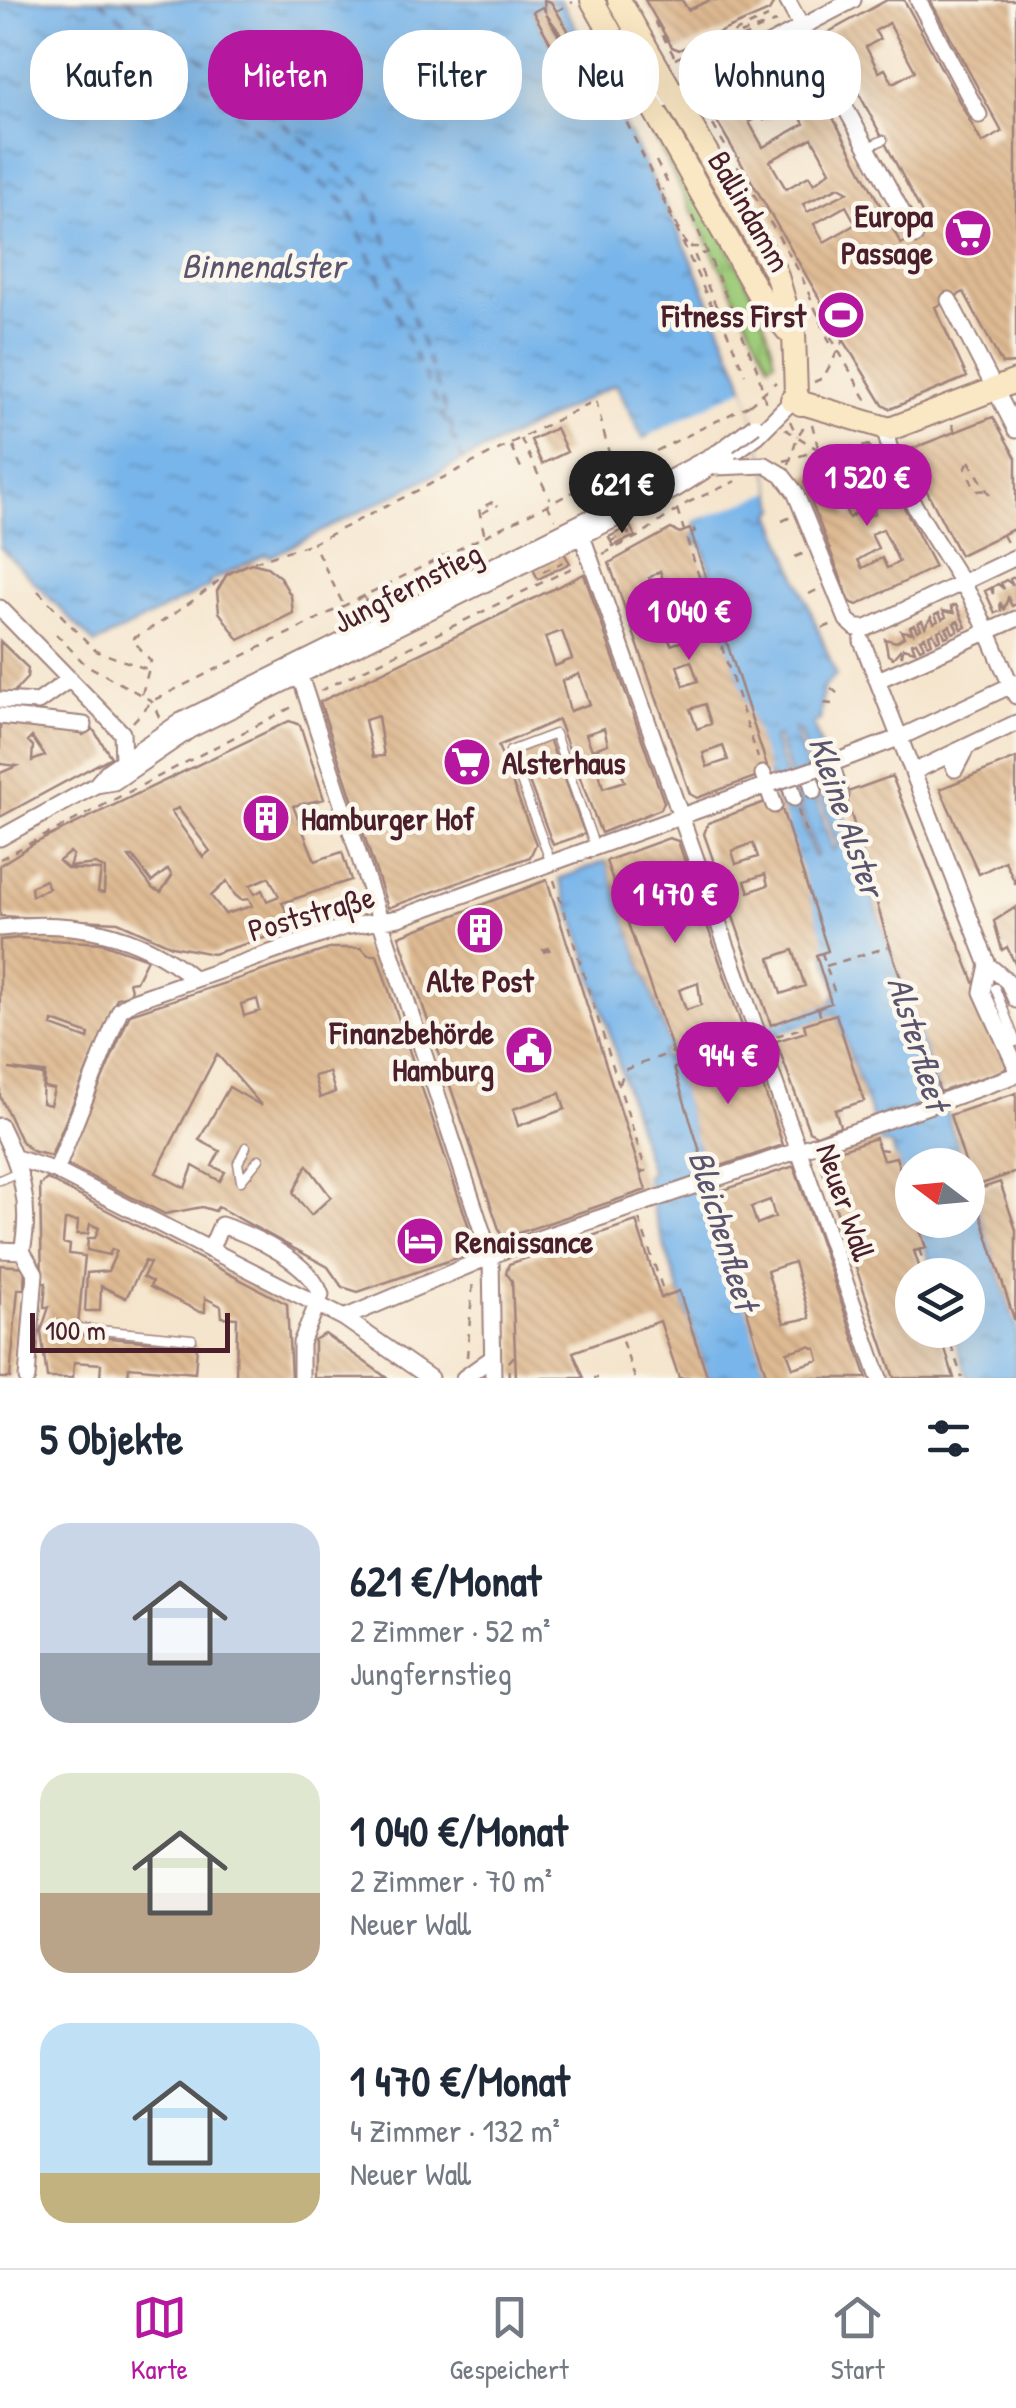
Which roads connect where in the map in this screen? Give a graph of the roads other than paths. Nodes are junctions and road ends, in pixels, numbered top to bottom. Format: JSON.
{"nodes":[{"id":1,"x":592,"y":0,"type":"edge"},
{"id":2,"x":619,"y":0,"type":"edge"},
{"id":3,"x":787,"y":0,"type":"edge"},
{"id":4,"x":853,"y":0,"type":"edge"},
{"id":5,"x":918,"y":0,"type":"edge"},
{"id":6,"x":804,"y":27,"type":"junction"},
{"id":7,"x":610,"y":30,"type":"edge"},
{"id":8,"x":629,"y":30,"type":"edge"},
{"id":9,"x":659,"y":105,"type":"edge"},
{"id":10,"x":659,"y":111,"type":"edge"},
{"id":11,"x":979,"y":116,"type":"dead end"},
{"id":12,"x":916,"y":236,"type":"dead end"},
{"id":13,"x":949,"y":300,"type":"dead end"},
{"id":14,"x":1005,"y":385,"type":"edge"},
{"id":15,"x":791,"y":398,"type":"junction"},
{"id":16,"x":1016,"y":430,"type":"edge"},
{"id":17,"x":756,"y":431,"type":"junction"},
{"id":18,"x":883,"y":439,"type":"junction"},
{"id":19,"x":712,"y":468,"type":"junction"},
{"id":20,"x":672,"y":487,"type":"junction"},
{"id":21,"x":582,"y":536,"type":"junction"},
{"id":22,"x":1016,"y":557,"type":"edge"},
{"id":23,"x":960,"y":584,"type":"junction"},
{"id":24,"x":0,"y":608,"type":"edge"},
{"id":25,"x":1016,"y":619,"type":"edge"},
{"id":26,"x":986,"y":632,"type":"junction"},
{"id":27,"x":862,"y":641,"type":"dead end"},
{"id":28,"x":302,"y":668,"type":"junction"},
{"id":29,"x":70,"y":678,"type":"junction"},
{"id":30,"x":878,"y":680,"type":"junction"},
{"id":31,"x":1014,"y":688,"type":"edge"},
{"id":32,"x":0,"y":700,"type":"edge"},
{"id":33,"x":0,"y":716,"type":"edge"},
{"id":34,"x":1016,"y":723,"type":"edge"},
{"id":35,"x":84,"y":725,"type":"dead end"},
{"id":36,"x":901,"y":737,"type":"junction"},
{"id":37,"x":966,"y":748,"type":"junction"},
{"id":38,"x":123,"y":761,"type":"junction"},
{"id":39,"x":832,"y":763,"type":"junction"},
{"id":40,"x":954,"y":767,"type":"dead end"},
{"id":41,"x":915,"y":770,"type":"junction"},
{"id":42,"x":808,"y":771,"type":"junction"},
{"id":43,"x":857,"y":771,"type":"dead end"},
{"id":44,"x":773,"y":780,"type":"junction"},
{"id":45,"x":96,"y":785,"type":"junction"},
{"id":46,"x":814,"y":791,"type":"dead end"},
{"id":47,"x":842,"y":798,"type":"road end"},
{"id":48,"x":774,"y":805,"type":"dead end"},
{"id":49,"x":797,"y":805,"type":"road end"},
{"id":50,"x":682,"y":817,"type":"junction"},
{"id":51,"x":0,"y":838,"type":"edge"},
{"id":52,"x":595,"y":847,"type":"junction"},
{"id":53,"x":550,"y":864,"type":"junction"},
{"id":54,"x":969,"y":915,"type":"junction"},
{"id":55,"x":381,"y":920,"type":"junction"},
{"id":56,"x":951,"y":923,"type":"dead end"},
{"id":57,"x":0,"y":928,"type":"edge"},
{"id":58,"x":988,"y":965,"type":"junction"},
{"id":59,"x":192,"y":978,"type":"junction"},
{"id":60,"x":995,"y":988,"type":"dead end"},
{"id":61,"x":1016,"y":1000,"type":"edge"},
{"id":62,"x":1016,"y":1042,"type":"edge"},
{"id":63,"x":1016,"y":1067,"type":"edge"},
{"id":64,"x":1016,"y":1074,"type":"edge"},
{"id":65,"x":0,"y":1126,"type":"edge"},
{"id":66,"x":246,"y":1147,"type":"dead end"},
{"id":67,"x":800,"y":1154,"type":"junction"},
{"id":68,"x":259,"y":1159,"type":"dead end"},
{"id":69,"x":18,"y":1165,"type":"junction"},
{"id":70,"x":56,"y":1171,"type":"junction"},
{"id":71,"x":0,"y":1180,"type":"edge"},
{"id":72,"x":0,"y":1250,"type":"edge"},
{"id":73,"x":22,"y":1250,"type":"junction"},
{"id":74,"x":210,"y":1250,"type":"junction"},
{"id":75,"x":491,"y":1258,"type":"junction"},
{"id":76,"x":317,"y":1306,"type":"junction"},
{"id":77,"x":344,"y":1318,"type":"junction"},
{"id":78,"x":78,"y":1328,"type":"dead end"},
{"id":79,"x":192,"y":1338,"type":"dead end"},
{"id":80,"x":492,"y":1358,"type":"junction"},
{"id":81,"x":466,"y":1377,"type":"edge"},
{"id":82,"x":27,"y":1378,"type":"edge"},
{"id":83,"x":301,"y":1378,"type":"edge"},
{"id":84,"x":430,"y":1378,"type":"edge"},
{"id":85,"x":493,"y":1378,"type":"edge"},
{"id":86,"x":880,"y":1378,"type":"edge"}],
"edges":[{"from":1,"to":7,"type":"street","name":"Ballindamm"},
{"from":2,"to":8,"type":"street","name":"Ballindamm"},
{"from":3,"to":6,"type":"street"},
{"from":4,"to":6,"type":"street"},
{"from":5,"to":11,"type":"street"},
{"from":6,"to":9,"type":"street"},
{"from":6,"to":12,"type":"street"},
{"from":10,"to":15,"type":"street","name":"Ballindamm"},
{"from":13,"to":14,"type":"street"},
{"from":14,"to":16,"type":"street"},
{"from":14,"to":18,"type":"street"},
{"from":15,"to":17,"type":"street","name":"Jungfernstieg"},
{"from":15,"to":18,"type":"street"},
{"from":17,"to":19,"type":"street","name":"Jungfernstieg","bridge":true},
{"from":17,"to":20,"type":"street","name":"Jungfernstieg","bridge":true},
{"from":18,"to":23,"type":"street"},
{"from":19,"to":20,"type":"street","name":"Jungfernstieg","bridge":true},
{"from":19,"to":23,"type":"street","bridge":true},
{"from":20,"to":21,"type":"street","name":"Jungfernstieg"},
{"from":20,"to":28,"type":"street","name":"Jungfernstieg"},
{"from":21,"to":28,"type":"street","name":"Jungfernstieg"},
{"from":21,"to":50,"type":"street","name":"Neuer Wall"},
{"from":22,"to":23,"type":"street"},
{"from":23,"to":26,"type":"street"},
{"from":24,"to":29,"type":"street"},
{"from":25,"to":26,"type":"street"},
{"from":26,"to":30,"type":"street"},
{"from":26,"to":31,"type":"street"},
{"from":27,"to":30,"type":"street"},
{"from":28,"to":38,"type":"street","name":"Jungfernstieg"},
{"from":28,"to":45,"type":"street","name":"Jungfernstieg"},
{"from":28,"to":55,"type":"street"},
{"from":29,"to":32,"type":"street"},
{"from":29,"to":38,"type":"street"},
{"from":30,"to":36,"type":"street"},
{"from":31,"to":36,"type":"street","name":"Poststraße"},
{"from":33,"to":35,"type":"street"},
{"from":34,"to":37,"type":"street"},
{"from":36,"to":39,"type":"street","name":"Poststraße"},
{"from":36,"to":41,"type":"street"},
{"from":37,"to":40,"type":"street"},
{"from":37,"to":41,"type":"street"},
{"from":38,"to":45,"type":"street","name":"Jungfernstieg"},
{"from":39,"to":42,"type":"street","name":"Poststraße","bridge":true},
{"from":39,"to":43,"type":"street"},
{"from":39,"to":47,"type":"street"},
{"from":41,"to":54,"type":"street"},
{"from":42,"to":44,"type":"street","name":"Poststraße","bridge":true},
{"from":42,"to":46,"type":"street"},
{"from":44,"to":48,"type":"street"},
{"from":44,"to":49,"type":"street"},
{"from":44,"to":50,"type":"street","name":"Poststraße"},
{"from":45,"to":51,"type":"street","name":"Jungfernstieg"},
{"from":50,"to":52,"type":"street","name":"Poststraße"},
{"from":50,"to":67,"type":"street","name":"Neuer Wall"},
{"from":52,"to":53,"type":"street","name":"Poststraße"},
{"from":52,"to":53,"type":"lane"},
{"from":53,"to":55,"type":"street","name":"Poststraße"},
{"from":54,"to":56,"type":"street"},
{"from":54,"to":58,"type":"street"},
{"from":55,"to":59,"type":"street","name":"Poststraße"},
{"from":55,"to":75,"type":"street"},
{"from":57,"to":59,"type":"street"},
{"from":58,"to":61,"type":"street"},
{"from":58,"to":63,"type":"street"},
{"from":59,"to":70,"type":"street","name":"Poststraße"},
{"from":60,"to":62,"type":"lane"},
{"from":64,"to":67,"type":"street","bridge":true},
{"from":65,"to":69,"type":"street"},
{"from":66,"to":68,"type":"lane"},
{"from":67,"to":75,"type":"street"},
{"from":67,"to":86,"type":"street","name":"Neuer Wall"},
{"from":69,"to":70,"type":"street"},
{"from":69,"to":71,"type":"lane"},
{"from":69,"to":73,"type":"street"},
{"from":70,"to":74,"type":"street"},
{"from":72,"to":73,"type":"street"},
{"from":73,"to":82,"type":"street"},
{"from":74,"to":76,"type":"street"},
{"from":74,"to":76,"type":"street"},
{"from":75,"to":77,"type":"street"},
{"from":75,"to":80,"type":"street"},
{"from":76,"to":77,"type":"street"},
{"from":76,"to":83,"type":"street"},
{"from":77,"to":84,"type":"street"},
{"from":78,"to":79,"type":"lane"},
{"from":80,"to":81,"type":"street"},
{"from":80,"to":85,"type":"street"}]}
